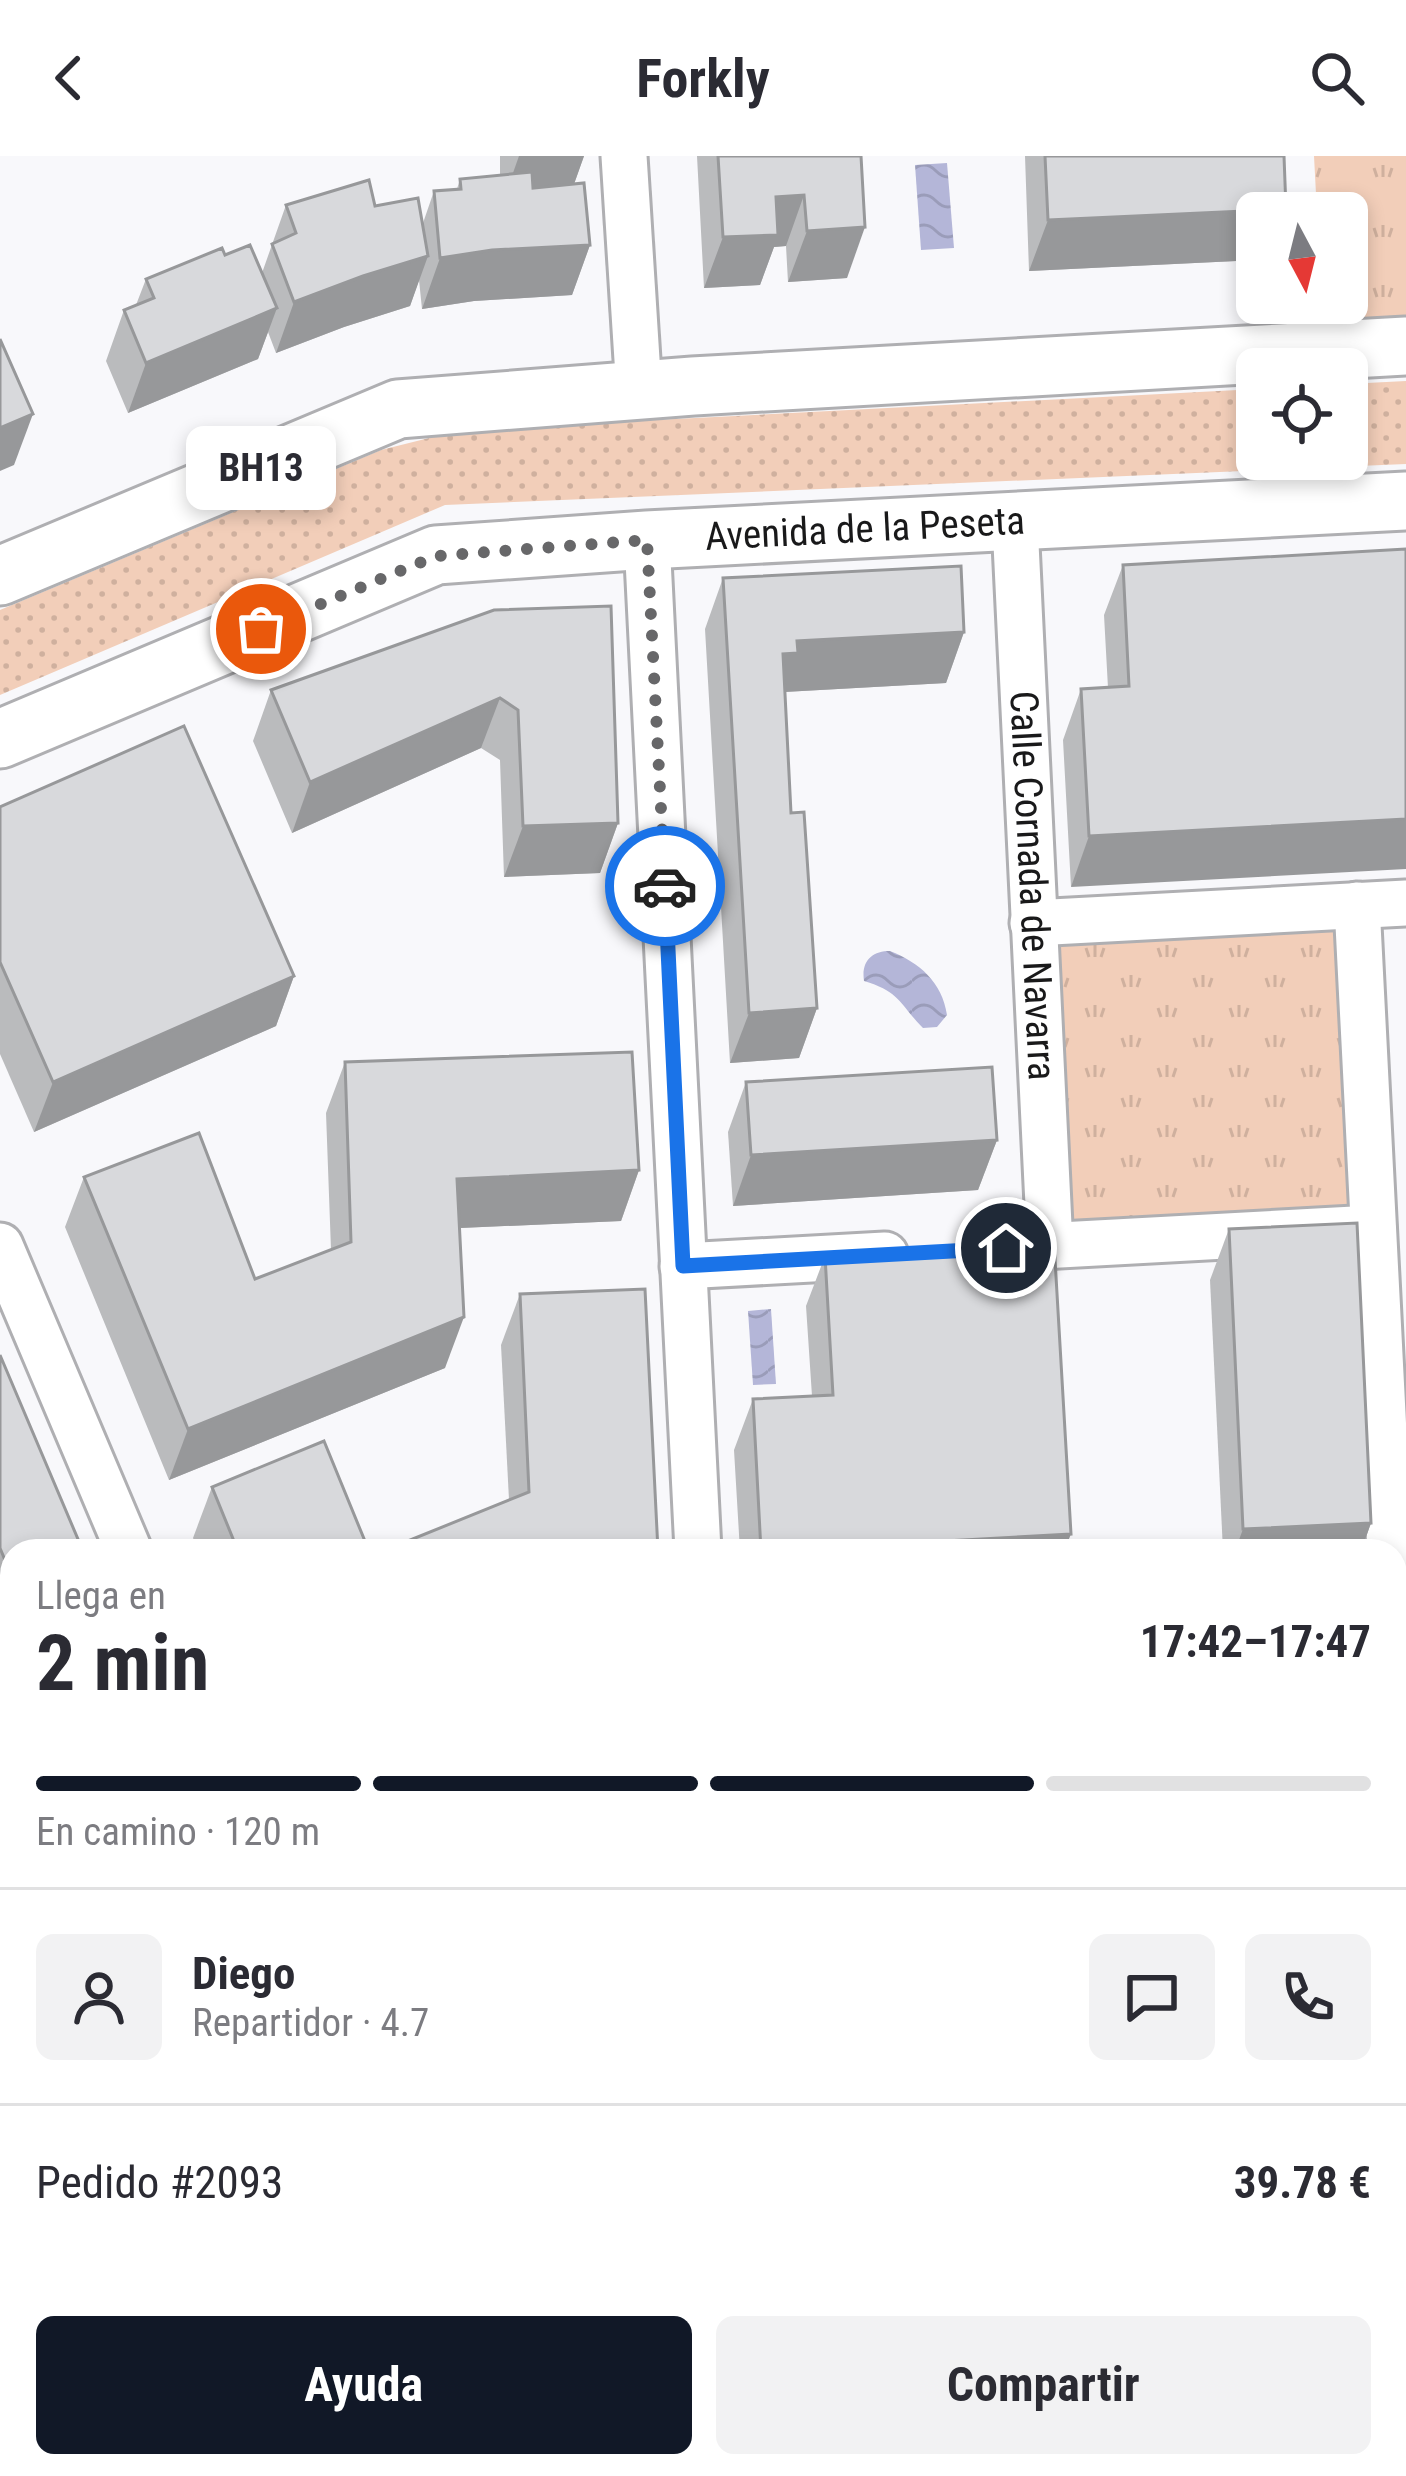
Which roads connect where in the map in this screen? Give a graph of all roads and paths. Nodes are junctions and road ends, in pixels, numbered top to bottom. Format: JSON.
{"nodes":[{"id":1,"x":624,"y":156,"type":"edge"},
{"id":2,"x":1406,"y":346,"type":"edge"},
{"id":3,"x":638,"y":391,"type":"junction"},
{"id":4,"x":1406,"y":501,"type":"edge"},
{"id":5,"x":1015,"y":523,"type":"junction"},
{"id":6,"x":647,"y":540,"type":"junction"},
{"id":7,"x":0,"y":576,"type":"edge"},
{"id":8,"x":0,"y":739,"type":"edge"},
{"id":9,"x":1406,"y":903,"type":"edge"},
{"id":10,"x":1357,"y":905,"type":"junction"},
{"id":11,"x":1033,"y":922,"type":"junction"},
{"id":12,"x":1373,"y":1228,"type":"junction"},
{"id":13,"x":0,"y":1246,"type":"edge"},
{"id":14,"x":1050,"y":1246,"type":"junction"},
{"id":15,"x":979,"y":1250,"type":"edge"},
{"id":16,"x":932,"y":1252,"type":"edge"},
{"id":17,"x":683,"y":1266,"type":"junction"},
{"id":18,"x":124,"y":1539,"type":"edge"},
{"id":19,"x":697,"y":1539,"type":"edge"},
{"id":20,"x":1389,"y":1539,"type":"edge"}],
"edges":[{"from":1,"to":3,"type":"street"},
{"from":2,"to":3,"type":"street"},
{"from":3,"to":7,"type":"street"},
{"from":4,"to":5,"type":"street","name":"Avenida de la Peseta"},
{"from":5,"to":6,"type":"street","name":"Avenida de la Peseta"},
{"from":5,"to":11,"type":"street","name":"Calle Cornada de Navarra"},
{"from":6,"to":8,"type":"street","name":"Avenida de la Peseta"},
{"from":6,"to":17,"type":"street"},
{"from":9,"to":10,"type":"street"},
{"from":10,"to":11,"type":"street"},
{"from":10,"to":12,"type":"street"},
{"from":11,"to":14,"type":"street","name":"Calle Cornada de Navarra"},
{"from":12,"to":14,"type":"street"},
{"from":12,"to":20,"type":"street"},
{"from":13,"to":18,"type":"street"},
{"from":14,"to":15,"type":"street"},
{"from":16,"to":17,"type":"street"},
{"from":17,"to":19,"type":"street"}]}
